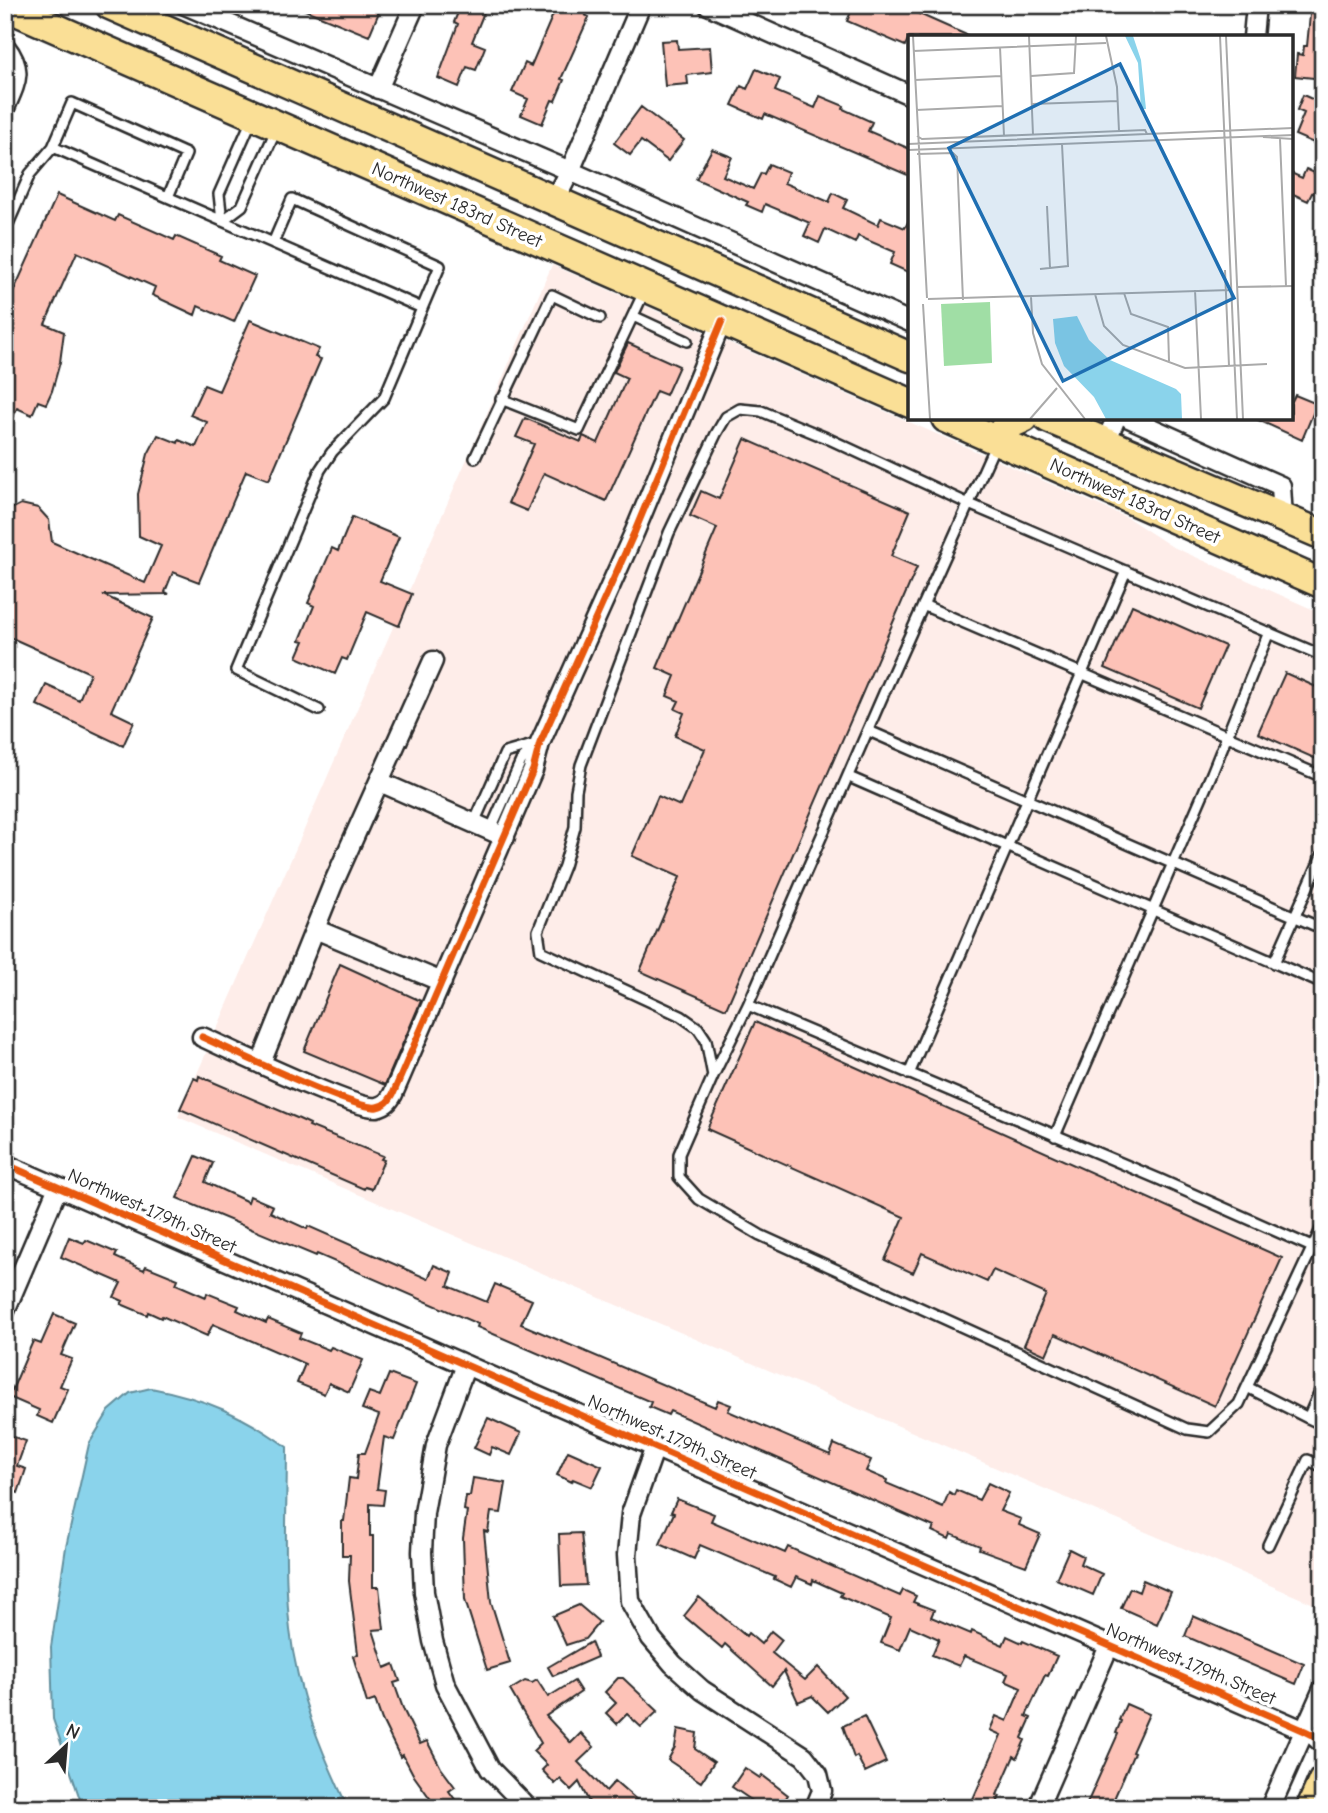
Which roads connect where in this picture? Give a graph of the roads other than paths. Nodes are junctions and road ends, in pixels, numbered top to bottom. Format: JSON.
{"nodes":[{"id":1,"x":110,"y":5,"type":"edge"},
{"id":2,"x":185,"y":5,"type":"edge"},
{"id":3,"x":415,"y":5,"type":"edge"},
{"id":4,"x":642,"y":5,"type":"edge"},
{"id":5,"x":708,"y":5,"type":"edge"},
{"id":6,"x":1256,"y":5,"type":"edge"},
{"id":7,"x":5,"y":6,"type":"edge"},
{"id":8,"x":1253,"y":35,"type":"edge"},
{"id":9,"x":5,"y":46,"type":"edge"},
{"id":10,"x":378,"y":89,"type":"junction"},
{"id":11,"x":908,"y":94,"type":"edge"},
{"id":12,"x":5,"y":107,"type":"edge"},
{"id":13,"x":266,"y":121,"type":"junction"},
{"id":14,"x":53,"y":147,"type":"junction"},
{"id":15,"x":570,"y":171,"type":"junction"},
{"id":16,"x":168,"y":197,"type":"junction"},
{"id":17,"x":554,"y":202,"type":"junction"},
{"id":18,"x":481,"y":215,"type":"junction"},
{"id":19,"x":222,"y":221,"type":"junction"},
{"id":20,"x":5,"y":231,"type":"edge"},
{"id":21,"x":273,"y":243,"type":"junction"},
{"id":22,"x":646,"y":287,"type":"junction"},
{"id":23,"x":422,"y":308,"type":"junction"},
{"id":24,"x":633,"y":316,"type":"junction"},
{"id":25,"x":600,"y":318,"type":"dead end"},
{"id":26,"x":722,"y":321,"type":"junction"},
{"id":27,"x":908,"y":321,"type":"edge"},
{"id":28,"x":687,"y":341,"type":"dead end"},
{"id":29,"x":908,"y":356,"type":"edge"},
{"id":30,"x":501,"y":399,"type":"junction"},
{"id":31,"x":908,"y":401,"type":"edge"},
{"id":32,"x":951,"y":420,"type":"edge"},
{"id":33,"x":1020,"y":420,"type":"edge"},
{"id":34,"x":1058,"y":420,"type":"edge"},
{"id":35,"x":1133,"y":420,"type":"edge"},
{"id":36,"x":1111,"y":431,"type":"edge"},
{"id":37,"x":998,"y":440,"type":"junction"},
{"id":38,"x":475,"y":458,"type":"dead end"},
{"id":39,"x":969,"y":504,"type":"junction"},
{"id":40,"x":1283,"y":518,"type":"junction"},
{"id":41,"x":1323,"y":535,"type":"edge"},
{"id":42,"x":1126,"y":572,"type":"junction"},
{"id":43,"x":1323,"y":583,"type":"edge"},
{"id":44,"x":923,"y":605,"type":"junction"},
{"id":45,"x":1269,"y":632,"type":"junction"},
{"id":46,"x":1323,"y":656,"type":"edge"},
{"id":47,"x":433,"y":661,"type":"dead end"},
{"id":48,"x":1080,"y":674,"type":"junction"},
{"id":49,"x":319,"y":709,"type":"dead end"},
{"id":50,"x":869,"y":731,"type":"junction"},
{"id":51,"x":1226,"y":736,"type":"junction"},
{"id":52,"x":540,"y":743,"type":"junction"},
{"id":53,"x":849,"y":777,"type":"junction"},
{"id":54,"x":1323,"y":777,"type":"edge"},
{"id":55,"x":380,"y":782,"type":"junction"},
{"id":56,"x":1026,"y":800,"type":"junction"},
{"id":57,"x":490,"y":830,"type":"junction"},
{"id":58,"x":1006,"y":846,"type":"junction"},
{"id":59,"x":1323,"y":853,"type":"edge"},
{"id":60,"x":1173,"y":863,"type":"junction"},
{"id":61,"x":1154,"y":909,"type":"junction"},
{"id":62,"x":1295,"y":917,"type":"junction"},
{"id":63,"x":315,"y":929,"type":"junction"},
{"id":64,"x":1323,"y":929,"type":"edge"},
{"id":65,"x":1275,"y":963,"type":"junction"},
{"id":66,"x":442,"y":982,"type":"junction"},
{"id":67,"x":1323,"y":984,"type":"edge"},
{"id":68,"x":748,"y":1005,"type":"junction"},
{"id":69,"x":202,"y":1037,"type":"dead end"},
{"id":70,"x":261,"y":1063,"type":"junction"},
{"id":71,"x":909,"y":1074,"type":"junction"},
{"id":72,"x":713,"y":1076,"type":"junction"},
{"id":73,"x":1055,"y":1136,"type":"junction"},
{"id":74,"x":5,"y":1164,"type":"edge"},
{"id":75,"x":58,"y":1186,"type":"junction"},
{"id":76,"x":1323,"y":1225,"type":"edge"},
{"id":77,"x":1312,"y":1247,"type":"junction"},
{"id":78,"x":1323,"y":1252,"type":"edge"},
{"id":79,"x":5,"y":1311,"type":"edge"},
{"id":80,"x":466,"y":1365,"type":"junction"},
{"id":81,"x":1323,"y":1384,"type":"edge"},
{"id":82,"x":1247,"y":1387,"type":"junction"},
{"id":83,"x":1308,"y":1418,"type":"junction"},
{"id":84,"x":1323,"y":1424,"type":"edge"},
{"id":85,"x":655,"y":1447,"type":"junction"},
{"id":86,"x":1323,"y":1467,"type":"edge"},
{"id":87,"x":1268,"y":1545,"type":"dead end"},
{"id":88,"x":1109,"y":1646,"type":"junction"},
{"id":89,"x":1323,"y":1689,"type":"edge"},
{"id":90,"x":1305,"y":1731,"type":"junction"},
{"id":91,"x":1323,"y":1744,"type":"edge"},
{"id":92,"x":1323,"y":1781,"type":"edge"},
{"id":93,"x":528,"y":1808,"type":"edge"},
{"id":94,"x":815,"y":1808,"type":"edge"},
{"id":95,"x":1038,"y":1808,"type":"edge"},
{"id":96,"x":1270,"y":1808,"type":"edge"},
{"id":97,"x":1311,"y":1808,"type":"edge"}],
"edges":[{"from":1,"to":17,"type":"main road"},
{"from":2,"to":10,"type":"street"},
{"from":3,"to":10,"type":"street"},
{"from":4,"to":15,"type":"street"},
{"from":5,"to":11,"type":"street"},
{"from":6,"to":8,"type":"street"},
{"from":7,"to":13,"type":"main road","name":"Northwest 183rd Street"},
{"from":9,"to":12,"type":"street"},
{"from":10,"to":15,"type":"street"},
{"from":13,"to":18,"type":"main road","name":"Northwest 183rd Street"},
{"from":13,"to":19,"type":"lane"},
{"from":13,"to":19,"type":"lane"},
{"from":14,"to":16,"type":"lane"},
{"from":14,"to":16,"type":"lane"},
{"from":14,"to":20,"type":"lane"},
{"from":15,"to":17,"type":"street"},
{"from":15,"to":27,"type":"street"},
{"from":16,"to":19,"type":"lane"},
{"from":17,"to":18,"type":"main road"},
{"from":17,"to":29,"type":"main road"},
{"from":18,"to":22,"type":"main road","name":"Northwest 183rd Street"},
{"from":19,"to":21,"type":"lane"},
{"from":21,"to":23,"type":"lane"},
{"from":21,"to":23,"type":"lane"},
{"from":22,"to":24,"type":"lane"},
{"from":22,"to":26,"type":"main road","name":"Northwest 183rd Street"},
{"from":23,"to":49,"type":"lane"},
{"from":24,"to":28,"type":"lane"},
{"from":24,"to":30,"type":"lane"},
{"from":25,"to":30,"type":"lane"},
{"from":26,"to":31,"type":"main road","name":"Northwest 183rd Street"},
{"from":26,"to":52,"type":"street"},
{"from":30,"to":38,"type":"lane"},
{"from":32,"to":37,"type":"main road","name":"Northwest 183rd Street"},
{"from":33,"to":37,"type":"main road"},
{"from":34,"to":36,"type":"main road"},
{"from":35,"to":40,"type":"street"},
{"from":36,"to":40,"type":"main road"},
{"from":37,"to":39,"type":"lane"},
{"from":37,"to":43,"type":"main road","name":"Northwest 183rd Street"},
{"from":39,"to":42,"type":"lane"},
{"from":39,"to":44,"type":"lane"},
{"from":39,"to":72,"type":"lane"},
{"from":40,"to":41,"type":"main road"},
{"from":42,"to":45,"type":"lane"},
{"from":42,"to":48,"type":"lane"},
{"from":44,"to":48,"type":"lane"},
{"from":44,"to":50,"type":"lane"},
{"from":45,"to":46,"type":"lane"},
{"from":45,"to":51,"type":"lane"},
{"from":47,"to":55,"type":"street"},
{"from":48,"to":51,"type":"lane"},
{"from":48,"to":56,"type":"lane"},
{"from":50,"to":53,"type":"lane"},
{"from":50,"to":56,"type":"lane"},
{"from":51,"to":54,"type":"lane"},
{"from":51,"to":60,"type":"lane"},
{"from":52,"to":57,"type":"street"},
{"from":52,"to":57,"type":"lane"},
{"from":53,"to":58,"type":"lane"},
{"from":53,"to":68,"type":"lane"},
{"from":55,"to":57,"type":"street"},
{"from":55,"to":63,"type":"street"},
{"from":56,"to":58,"type":"lane"},
{"from":56,"to":60,"type":"lane"},
{"from":57,"to":66,"type":"street"},
{"from":58,"to":61,"type":"lane"},
{"from":58,"to":71,"type":"lane"},
{"from":59,"to":62,"type":"lane"},
{"from":60,"to":61,"type":"lane"},
{"from":60,"to":62,"type":"lane"},
{"from":61,"to":65,"type":"lane"},
{"from":61,"to":73,"type":"lane"},
{"from":62,"to":64,"type":"lane"},
{"from":62,"to":65,"type":"lane"},
{"from":63,"to":66,"type":"street"},
{"from":63,"to":70,"type":"street"},
{"from":65,"to":67,"type":"lane"},
{"from":66,"to":70,"type":"street"},
{"from":68,"to":71,"type":"lane"},
{"from":68,"to":72,"type":"lane"},
{"from":69,"to":70,"type":"street"},
{"from":71,"to":73,"type":"lane"},
{"from":72,"to":82,"type":"lane"},
{"from":73,"to":77,"type":"lane"},
{"from":74,"to":75,"type":"street","name":"Northwest 179th Street"},
{"from":75,"to":79,"type":"street"},
{"from":75,"to":80,"type":"street","name":"Northwest 179th Street"},
{"from":76,"to":77,"type":"lane"},
{"from":77,"to":78,"type":"lane"},
{"from":77,"to":82,"type":"lane"},
{"from":80,"to":85,"type":"street","name":"Northwest 179th Street"},
{"from":80,"to":93,"type":"street"},
{"from":81,"to":83,"type":"lane"},
{"from":82,"to":83,"type":"lane"},
{"from":83,"to":84,"type":"lane"},
{"from":85,"to":88,"type":"street","name":"Northwest 179th Street"},
{"from":85,"to":94,"type":"street"},
{"from":86,"to":87,"type":"lane"},
{"from":88,"to":90,"type":"street","name":"Northwest 179th Street"},
{"from":88,"to":95,"type":"street"},
{"from":89,"to":90,"type":"street"},
{"from":90,"to":91,"type":"street","name":"Northwest 179th Street"},
{"from":90,"to":96,"type":"street"},
{"from":92,"to":97,"type":"main road"}]}
